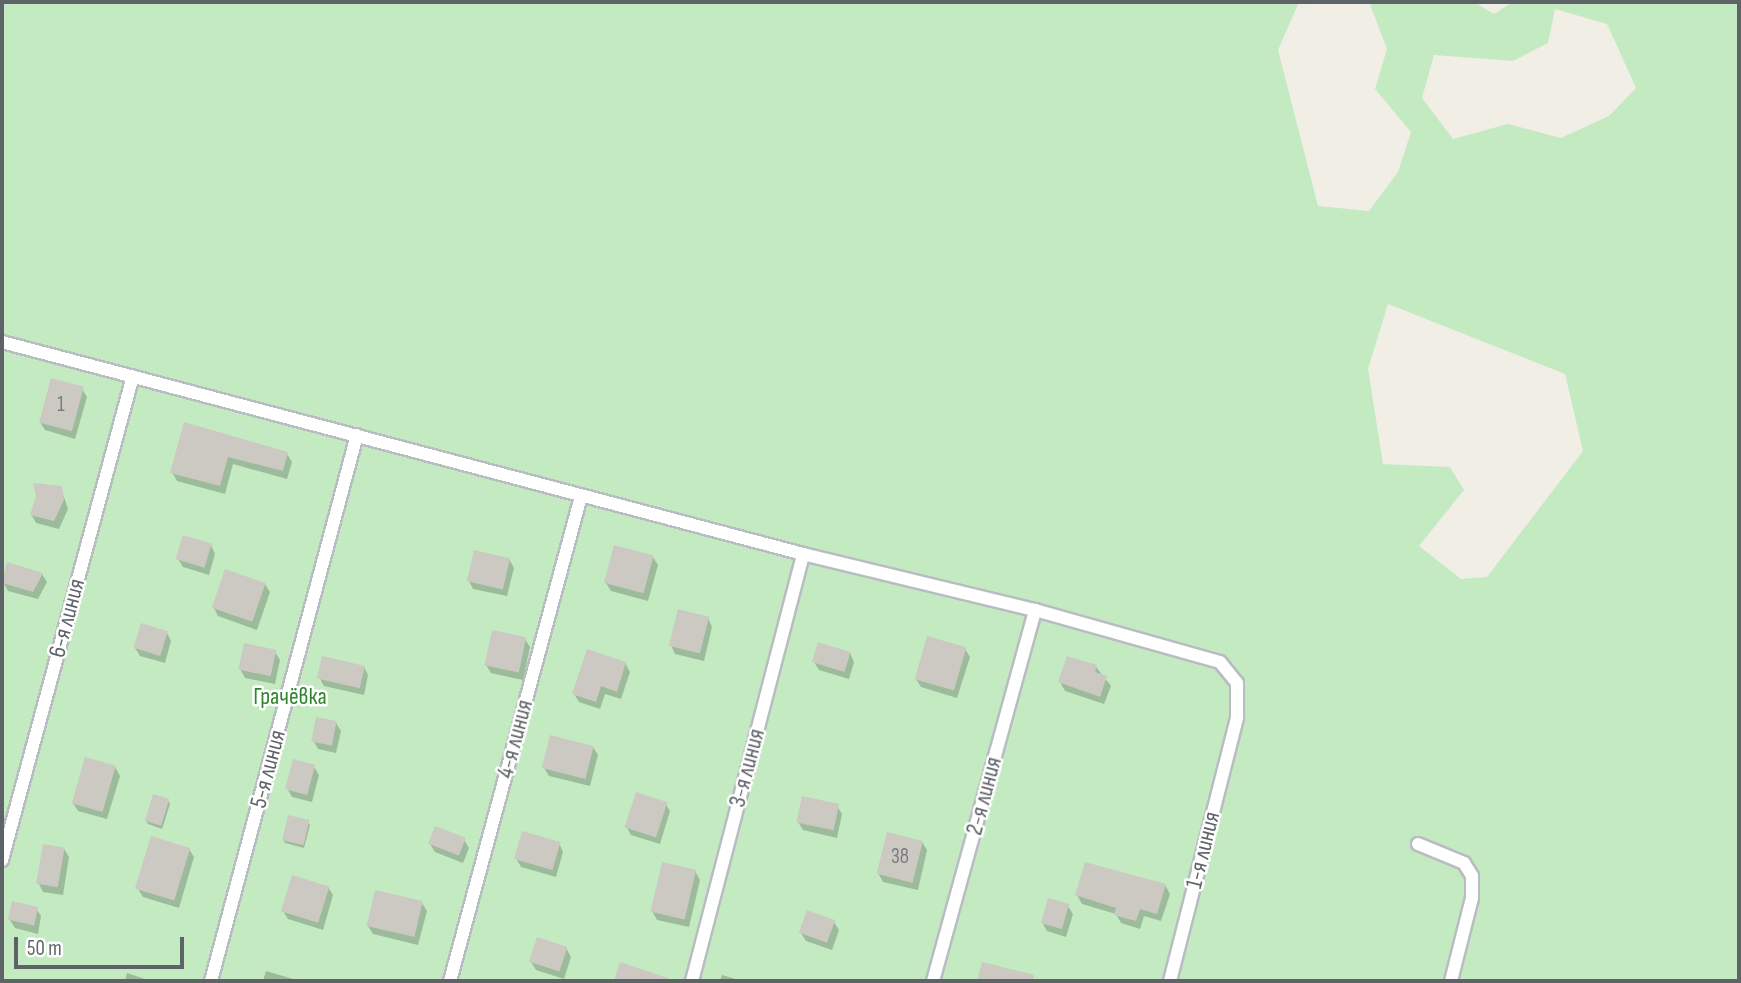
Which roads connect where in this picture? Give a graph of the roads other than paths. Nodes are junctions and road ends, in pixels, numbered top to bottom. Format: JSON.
{"nodes":[{"id":1,"x":2,"y":342,"type":"edge"},
{"id":2,"x":133,"y":376,"type":"junction"},
{"id":3,"x":357,"y":435,"type":"junction"},
{"id":4,"x":581,"y":496,"type":"junction"},
{"id":5,"x":803,"y":554,"type":"junction"},
{"id":6,"x":1035,"y":610,"type":"junction"},
{"id":7,"x":1418,"y":844,"type":"dead end"},
{"id":8,"x":2,"y":860,"type":"edge"},
{"id":9,"x":211,"y":981,"type":"edge"},
{"id":10,"x":450,"y":981,"type":"edge"},
{"id":11,"x":692,"y":981,"type":"edge"},
{"id":12,"x":933,"y":981,"type":"edge"},
{"id":13,"x":1170,"y":981,"type":"edge"},
{"id":14,"x":1451,"y":981,"type":"edge"}],
"edges":[{"from":1,"to":2,"type":"lane","name":"1-я линия"},
{"from":2,"to":3,"type":"lane","name":"1-я линия"},
{"from":2,"to":8,"type":"lane","name":"6-я линия"},
{"from":3,"to":4,"type":"lane","name":"1-я линия"},
{"from":3,"to":9,"type":"lane","name":"5-я линия"},
{"from":4,"to":5,"type":"lane","name":"1-я линия"},
{"from":4,"to":10,"type":"lane","name":"4-я линия"},
{"from":5,"to":6,"type":"lane","name":"1-я линия"},
{"from":5,"to":11,"type":"lane","name":"3-я линия"},
{"from":6,"to":12,"type":"lane","name":"2-я линия"},
{"from":6,"to":13,"type":"lane","name":"1-я линия"},
{"from":7,"to":14,"type":"lane"}]}
